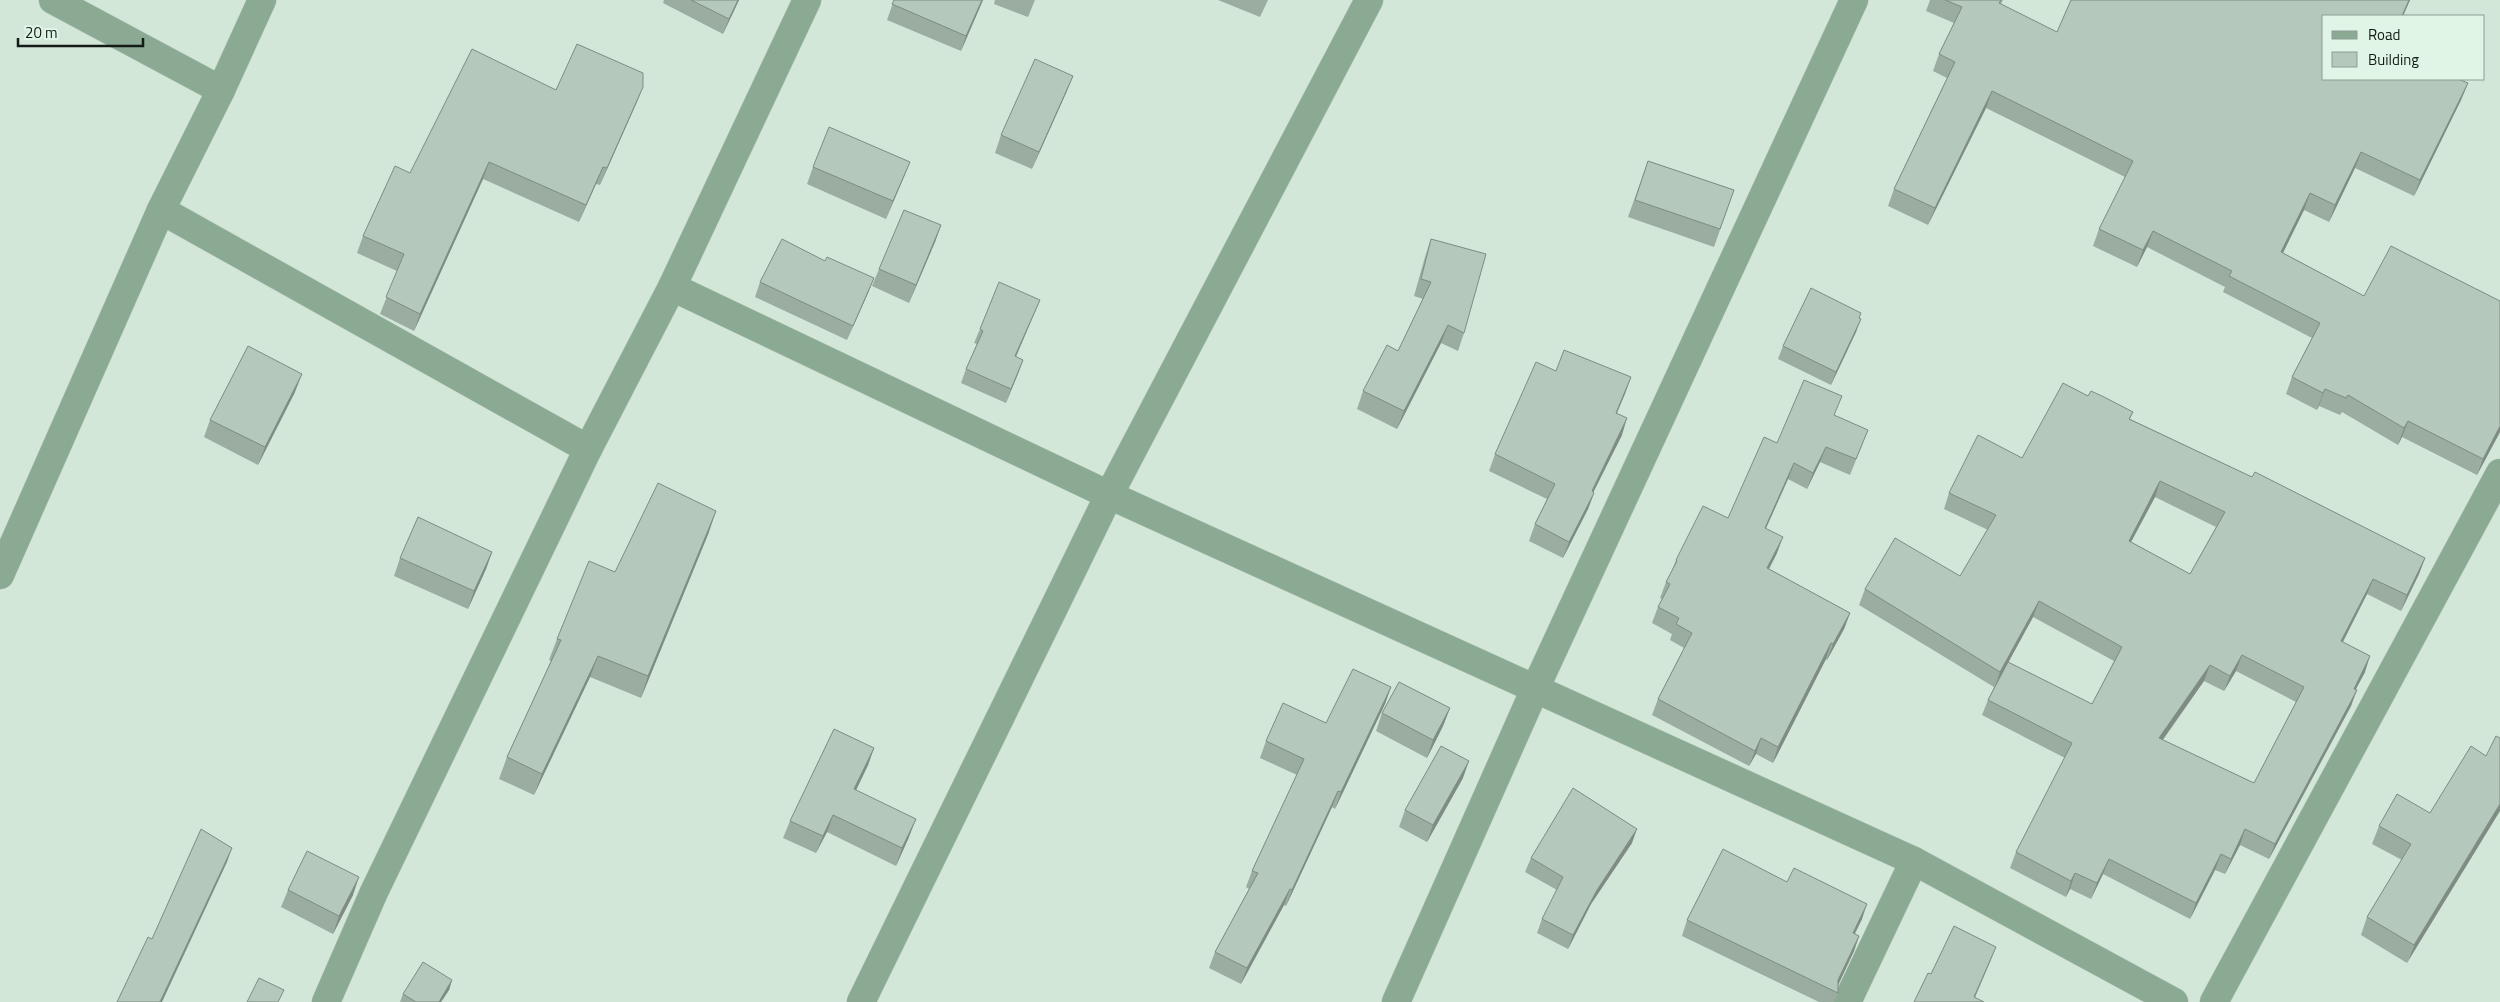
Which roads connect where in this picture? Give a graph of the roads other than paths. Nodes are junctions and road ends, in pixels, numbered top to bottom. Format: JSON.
{"nodes":[{"id":1,"x":53,"y":0,"type":"edge"},
{"id":2,"x":262,"y":0,"type":"edge"},
{"id":3,"x":807,"y":0,"type":"edge"},
{"id":4,"x":1369,"y":0,"type":"edge"},
{"id":5,"x":1854,"y":0,"type":"edge"},
{"id":6,"x":221,"y":90,"type":"junction"},
{"id":7,"x":161,"y":210,"type":"junction"},
{"id":8,"x":672,"y":287,"type":"junction"},
{"id":9,"x":588,"y":449,"type":"junction"},
{"id":10,"x":2500,"y":473,"type":"edge"},
{"id":11,"x":1109,"y":495,"type":"junction"},
{"id":12,"x":0,"y":574,"type":"edge"},
{"id":13,"x":1535,"y":689,"type":"junction"},
{"id":14,"x":1914,"y":861,"type":"junction"},
{"id":15,"x":326,"y":1002,"type":"edge"},
{"id":16,"x":861,"y":1002,"type":"edge"},
{"id":17,"x":1396,"y":1002,"type":"edge"},
{"id":18,"x":1847,"y":1002,"type":"edge"},
{"id":19,"x":2174,"y":1002,"type":"edge"},
{"id":20,"x":2214,"y":1002,"type":"edge"}],
"edges":[{"from":1,"to":6,"type":"street"},
{"from":2,"to":6,"type":"street"},
{"from":3,"to":8,"type":"street"},
{"from":4,"to":11,"type":"street"},
{"from":5,"to":13,"type":"street"},
{"from":6,"to":7,"type":"street"},
{"from":7,"to":9,"type":"street"},
{"from":7,"to":12,"type":"street"},
{"from":8,"to":9,"type":"street"},
{"from":8,"to":11,"type":"street"},
{"from":9,"to":15,"type":"street"},
{"from":10,"to":20,"type":"street"},
{"from":11,"to":13,"type":"street"},
{"from":11,"to":16,"type":"street"},
{"from":13,"to":14,"type":"street"},
{"from":13,"to":17,"type":"street"},
{"from":14,"to":18,"type":"street"},
{"from":14,"to":19,"type":"street"}]}
